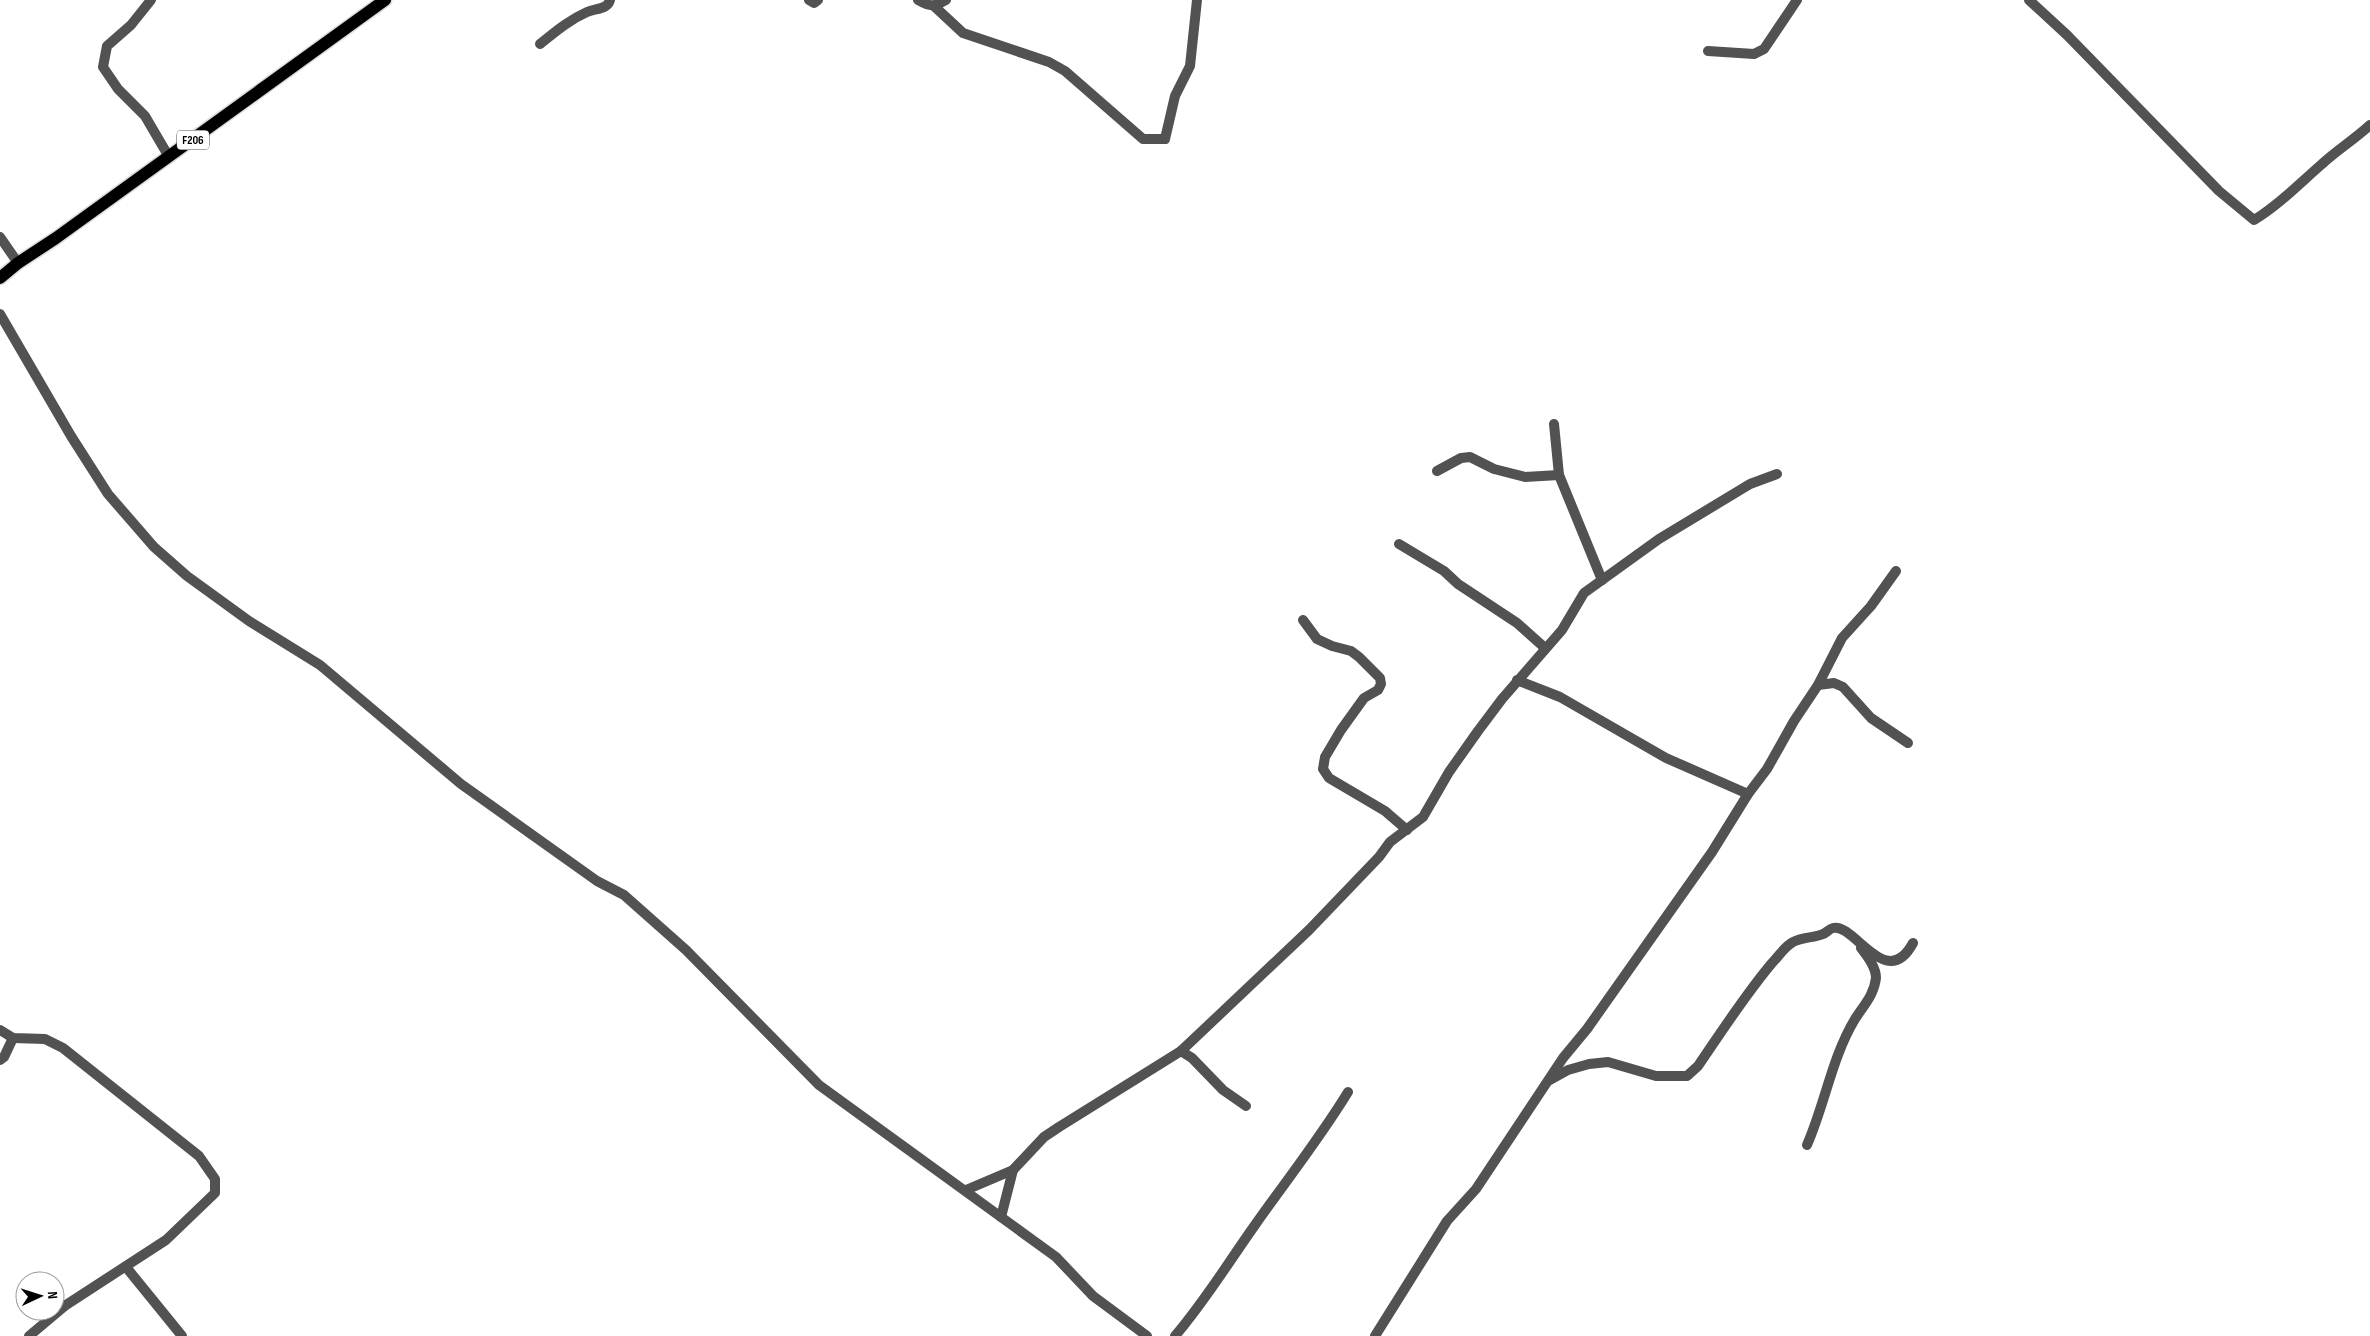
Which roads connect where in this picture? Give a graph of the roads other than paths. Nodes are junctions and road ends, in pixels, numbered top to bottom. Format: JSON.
{"nodes":[{"id":1,"x":151,"y":0,"type":"edge"},
{"id":2,"x":385,"y":0,"type":"edge"},
{"id":3,"x":610,"y":0,"type":"edge"},
{"id":4,"x":810,"y":0,"type":"edge"},
{"id":5,"x":818,"y":0,"type":"edge"},
{"id":6,"x":918,"y":0,"type":"edge"},
{"id":7,"x":946,"y":0,"type":"edge"},
{"id":8,"x":1197,"y":0,"type":"edge"},
{"id":9,"x":1798,"y":0,"type":"edge"},
{"id":10,"x":2029,"y":0,"type":"edge"},
{"id":11,"x":935,"y":6,"type":"junction"},
{"id":12,"x":540,"y":44,"type":"dead end"},
{"id":13,"x":1708,"y":51,"type":"dead end"},
{"id":14,"x":2370,"y":125,"type":"edge"},
{"id":15,"x":169,"y":157,"type":"junction"},
{"id":16,"x":0,"y":237,"type":"edge"},
{"id":17,"x":18,"y":263,"type":"junction"},
{"id":18,"x":0,"y":278,"type":"edge"},
{"id":19,"x":0,"y":314,"type":"edge"},
{"id":20,"x":1554,"y":424,"type":"dead end"},
{"id":21,"x":1437,"y":470,"type":"dead end"},
{"id":22,"x":1777,"y":474,"type":"dead end"},
{"id":23,"x":1559,"y":475,"type":"junction"},
{"id":24,"x":1399,"y":544,"type":"dead end"},
{"id":25,"x":1896,"y":571,"type":"dead end"},
{"id":26,"x":1602,"y":580,"type":"junction"},
{"id":27,"x":1304,"y":620,"type":"dead end"},
{"id":28,"x":1545,"y":648,"type":"junction"},
{"id":29,"x":1517,"y":680,"type":"junction"},
{"id":30,"x":1818,"y":685,"type":"junction"},
{"id":31,"x":1908,"y":743,"type":"dead end"},
{"id":32,"x":1748,"y":794,"type":"junction"},
{"id":33,"x":1407,"y":830,"type":"junction"},
{"id":34,"x":1855,"y":941,"type":"junction"},
{"id":35,"x":1913,"y":943,"type":"dead end"},
{"id":36,"x":0,"y":1030,"type":"edge"},
{"id":37,"x":14,"y":1038,"type":"junction"},
{"id":38,"x":1181,"y":1051,"type":"junction"},
{"id":39,"x":0,"y":1060,"type":"edge"},
{"id":40,"x":1549,"y":1081,"type":"junction"},
{"id":41,"x":1348,"y":1092,"type":"dead end"},
{"id":42,"x":1246,"y":1106,"type":"dead end"},
{"id":43,"x":1807,"y":1144,"type":"dead end"},
{"id":44,"x":1013,"y":1170,"type":"junction"},
{"id":45,"x":966,"y":1190,"type":"junction"},
{"id":46,"x":1001,"y":1217,"type":"junction"},
{"id":47,"x":126,"y":1267,"type":"junction"},
{"id":48,"x":29,"y":1336,"type":"edge"},
{"id":49,"x":182,"y":1336,"type":"edge"},
{"id":50,"x":1147,"y":1336,"type":"edge"},
{"id":51,"x":1175,"y":1336,"type":"edge"},
{"id":52,"x":1375,"y":1336,"type":"edge"}],
"edges":[{"from":1,"to":15,"type":"street"},
{"from":2,"to":15,"type":"main road","number":"F206"},
{"from":3,"to":12,"type":"street"},
{"from":4,"to":5,"type":"street"},
{"from":6,"to":11,"type":"street"},
{"from":7,"to":11,"type":"street"},
{"from":8,"to":11,"type":"street"},
{"from":9,"to":13,"type":"street"},
{"from":10,"to":14,"type":"street"},
{"from":15,"to":17,"type":"main road","number":"F206"},
{"from":16,"to":17,"type":"street"},
{"from":17,"to":18,"type":"main road","number":"F206"},
{"from":19,"to":45,"type":"street"},
{"from":20,"to":23,"type":"street"},
{"from":21,"to":23,"type":"street"},
{"from":22,"to":26,"type":"street"},
{"from":23,"to":26,"type":"street"},
{"from":24,"to":28,"type":"street"},
{"from":25,"to":30,"type":"street"},
{"from":26,"to":28,"type":"street"},
{"from":27,"to":33,"type":"street"},
{"from":28,"to":29,"type":"street"},
{"from":29,"to":32,"type":"street"},
{"from":29,"to":33,"type":"street"},
{"from":30,"to":31,"type":"street"},
{"from":30,"to":32,"type":"street"},
{"from":32,"to":40,"type":"street"},
{"from":33,"to":38,"type":"street"},
{"from":34,"to":35,"type":"street"},
{"from":34,"to":40,"type":"street"},
{"from":34,"to":43,"type":"street"},
{"from":36,"to":37,"type":"street"},
{"from":37,"to":39,"type":"street"},
{"from":37,"to":47,"type":"street"},
{"from":38,"to":42,"type":"street"},
{"from":38,"to":44,"type":"street"},
{"from":40,"to":52,"type":"street"},
{"from":41,"to":51,"type":"street"},
{"from":44,"to":45,"type":"street"},
{"from":44,"to":46,"type":"street"},
{"from":45,"to":46,"type":"street"},
{"from":46,"to":50,"type":"street"},
{"from":47,"to":48,"type":"street"},
{"from":47,"to":49,"type":"street"}]}
